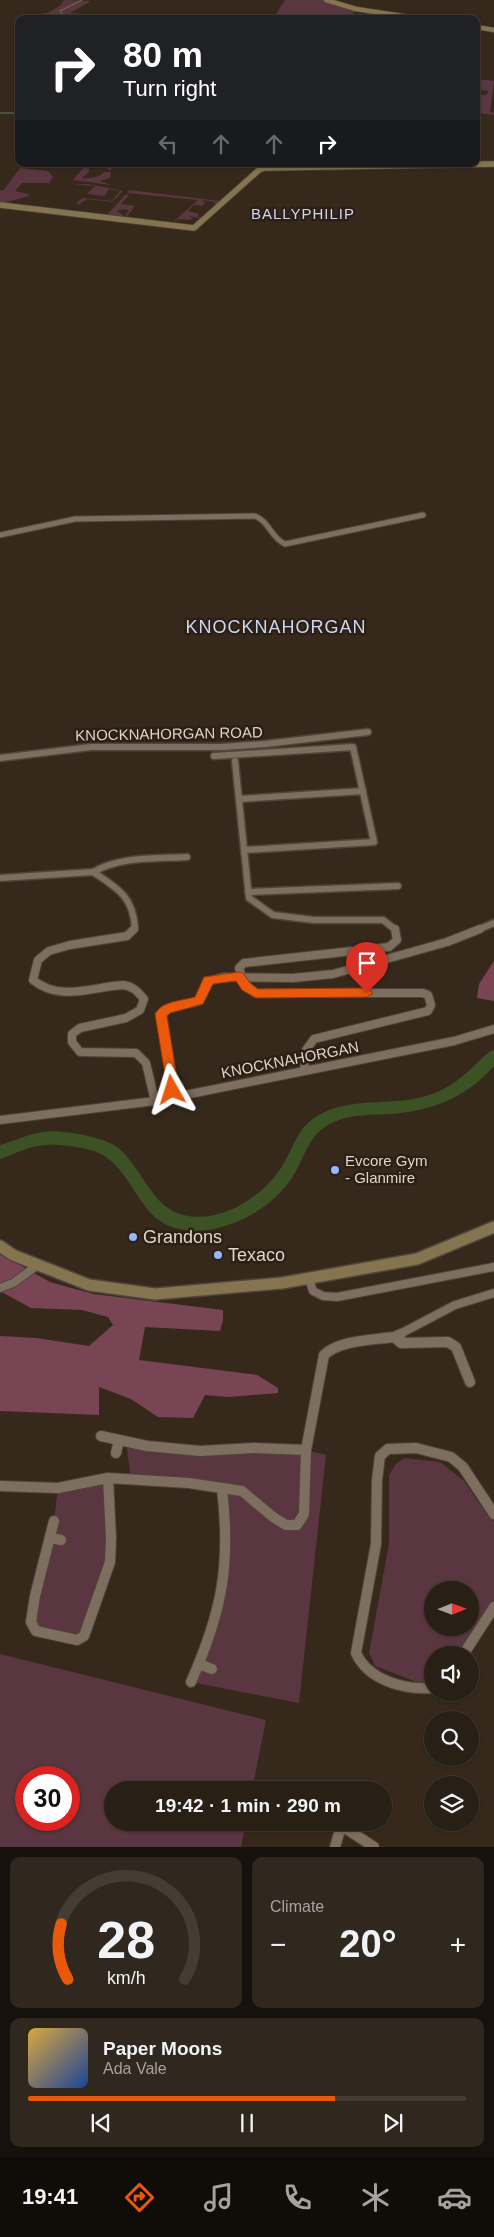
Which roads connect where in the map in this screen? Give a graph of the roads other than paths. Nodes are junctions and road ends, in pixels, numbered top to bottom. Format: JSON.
{"nodes":[{"id":1,"x":326,"y":0,"type":"edge"},
{"id":2,"x":398,"y":15,"type":"edge"},
{"id":3,"x":480,"y":28,"type":"edge"},
{"id":4,"x":494,"y":30,"type":"edge"},
{"id":5,"x":480,"y":164,"type":"edge"},
{"id":6,"x":494,"y":164,"type":"edge"},
{"id":7,"x":305,"y":167,"type":"edge"},
{"id":8,"x":0,"y":206,"type":"edge"},
{"id":9,"x":423,"y":516,"type":"dead end"},
{"id":10,"x":0,"y":535,"type":"edge"},
{"id":11,"x":368,"y":732,"type":"dead end"},
{"id":12,"x":214,"y":756,"type":"dead end"},
{"id":13,"x":0,"y":758,"type":"edge"},
{"id":14,"x":236,"y":761,"type":"dead end"},
{"id":15,"x":362,"y":791,"type":"junction"},
{"id":16,"x":239,"y":799,"type":"junction"},
{"id":17,"x":244,"y":850,"type":"junction"},
{"id":18,"x":187,"y":857,"type":"dead end"},
{"id":19,"x":93,"y":872,"type":"junction"},
{"id":20,"x":0,"y":878,"type":"edge"},
{"id":21,"x":398,"y":886,"type":"dead end"},
{"id":22,"x":248,"y":892,"type":"junction"},
{"id":23,"x":494,"y":922,"type":"edge"},
{"id":24,"x":239,"y":976,"type":"junction"},
{"id":25,"x":494,"y":1029,"type":"edge"},
{"id":26,"x":304,"y":1072,"type":"junction"},
{"id":27,"x":172,"y":1097,"type":"junction"},
{"id":28,"x":155,"y":1101,"type":"junction"},
{"id":29,"x":0,"y":1120,"type":"edge"},
{"id":30,"x":494,"y":1227,"type":"edge"},
{"id":31,"x":0,"y":1246,"type":"edge"},
{"id":32,"x":38,"y":1265,"type":"junction"},
{"id":33,"x":494,"y":1267,"type":"edge"},
{"id":34,"x":309,"y":1279,"type":"junction"},
{"id":35,"x":0,"y":1288,"type":"edge"},
{"id":36,"x":494,"y":1293,"type":"edge"},
{"id":37,"x":394,"y":1337,"type":"junction"},
{"id":38,"x":470,"y":1382,"type":"dead end"},
{"id":39,"x":101,"y":1436,"type":"dead end"},
{"id":40,"x":119,"y":1440,"type":"junction"},
{"id":41,"x":306,"y":1450,"type":"junction"},
{"id":42,"x":116,"y":1453,"type":"dead end"},
{"id":43,"x":108,"y":1478,"type":"junction"},
{"id":44,"x":0,"y":1486,"type":"edge"},
{"id":45,"x":222,"y":1489,"type":"junction"},
{"id":46,"x":494,"y":1514,"type":"edge"},
{"id":47,"x":54,"y":1521,"type":"dead end"},
{"id":48,"x":494,"y":1607,"type":"edge"},
{"id":49,"x":469,"y":1646,"type":"edge"},
{"id":50,"x":198,"y":1664,"type":"junction"},
{"id":51,"x":212,"y":1669,"type":"dead end"},
{"id":52,"x":191,"y":1682,"type":"dead end"},
{"id":53,"x":424,"y":1689,"type":"edge"},
{"id":54,"x":337,"y":1831,"type":"edge"},
{"id":55,"x":349,"y":1831,"type":"edge"},
{"id":56,"x":335,"y":1847,"type":"edge"},
{"id":57,"x":374,"y":1847,"type":"edge"}],
"edges":[{"from":1,"to":2,"type":"street"},
{"from":3,"to":4,"type":"street"},
{"from":5,"to":6,"type":"street"},
{"from":7,"to":8,"type":"street"},
{"from":9,"to":10,"type":"street"},
{"from":11,"to":13,"type":"street","name":"KNOCKNAHORGAN ROAD"},
{"from":12,"to":15,"type":"street"},
{"from":14,"to":16,"type":"street"},
{"from":15,"to":16,"type":"street"},
{"from":15,"to":17,"type":"street"},
{"from":16,"to":17,"type":"street"},
{"from":17,"to":22,"type":"street"},
{"from":18,"to":19,"type":"street"},
{"from":19,"to":20,"type":"street"},
{"from":19,"to":28,"type":"street"},
{"from":21,"to":22,"type":"street"},
{"from":22,"to":24,"type":"street"},
{"from":23,"to":24,"type":"street"},
{"from":24,"to":26,"type":"street"},
{"from":24,"to":27,"type":"street"},
{"from":25,"to":26,"type":"street","name":"KNOCKNAHORGAN"},
{"from":26,"to":27,"type":"street","name":"KNOCKNAHORGAN"},
{"from":27,"to":28,"type":"street","name":"KNOCKNAHORGAN"},
{"from":28,"to":29,"type":"street","name":"KNOCKNAHORGAN"},
{"from":30,"to":34,"type":"street"},
{"from":31,"to":32,"type":"street"},
{"from":32,"to":34,"type":"street"},
{"from":32,"to":35,"type":"street"},
{"from":33,"to":34,"type":"street"},
{"from":36,"to":37,"type":"street"},
{"from":37,"to":38,"type":"street"},
{"from":37,"to":41,"type":"street"},
{"from":39,"to":40,"type":"street"},
{"from":40,"to":41,"type":"street"},
{"from":40,"to":42,"type":"street"},
{"from":41,"to":45,"type":"street"},
{"from":43,"to":44,"type":"street"},
{"from":43,"to":45,"type":"street"},
{"from":43,"to":47,"type":"street"},
{"from":45,"to":50,"type":"street"},
{"from":46,"to":53,"type":"street"},
{"from":48,"to":49,"type":"street"},
{"from":50,"to":51,"type":"street"},
{"from":50,"to":52,"type":"street"},
{"from":54,"to":56,"type":"street"},
{"from":55,"to":57,"type":"street"}]}
